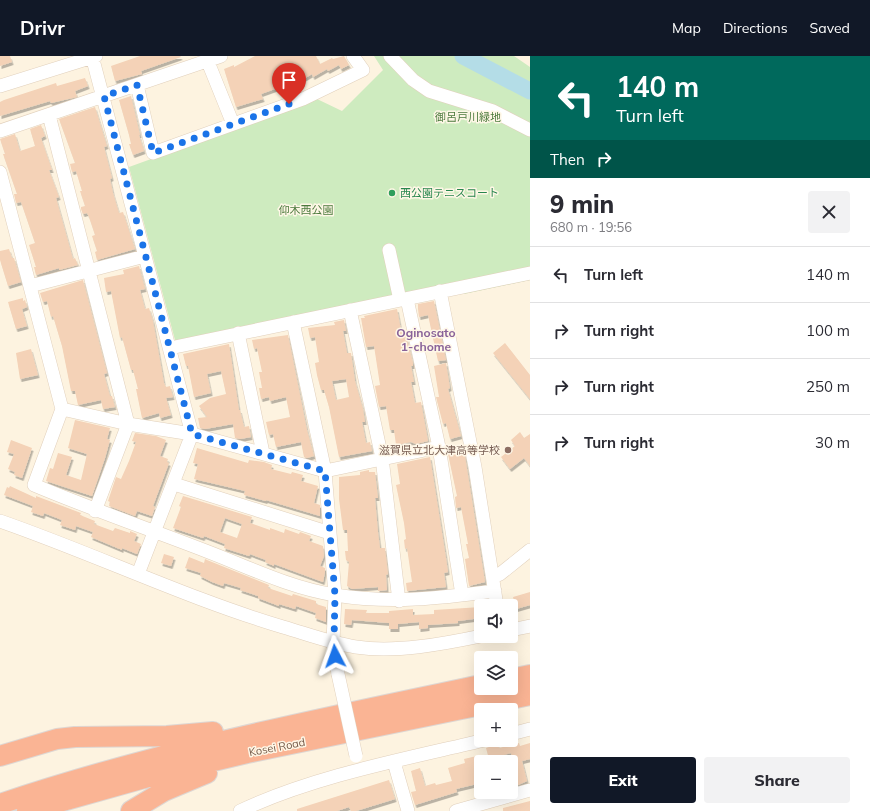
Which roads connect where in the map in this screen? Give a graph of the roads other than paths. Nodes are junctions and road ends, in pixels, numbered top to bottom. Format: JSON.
{"nodes":[{"id":1,"x":94,"y":56,"type":"edge"},
{"id":2,"x":221,"y":56,"type":"edge"},
{"id":3,"x":353,"y":56,"type":"edge"},
{"id":4,"x":390,"y":56,"type":"edge"},
{"id":5,"x":208,"y":62,"type":"junction"},
{"id":6,"x":137,"y":85,"type":"junction"},
{"id":7,"x":0,"y":86,"type":"edge"},
{"id":8,"x":104,"y":96,"type":"junction"},
{"id":9,"x":49,"y":115,"type":"junction"},
{"id":10,"x":233,"y":124,"type":"junction"},
{"id":11,"x":530,"y":130,"type":"edge"},
{"id":12,"x":0,"y":131,"type":"edge"},
{"id":13,"x":0,"y":172,"type":"edge"},
{"id":14,"x":389,"y":250,"type":"dead end"},
{"id":15,"x":145,"y":256,"type":"junction"},
{"id":16,"x":89,"y":271,"type":"junction"},
{"id":17,"x":530,"y":273,"type":"edge"},
{"id":18,"x":30,"y":286,"type":"junction"},
{"id":19,"x":440,"y":291,"type":"junction"},
{"id":20,"x":404,"y":299,"type":"junction"},
{"id":21,"x":350,"y":310,"type":"junction"},
{"id":22,"x":294,"y":322,"type":"junction"},
{"id":23,"x":238,"y":333,"type":"junction"},
{"id":24,"x":170,"y":348,"type":"junction"},
{"id":25,"x":62,"y":409,"type":"junction"},
{"id":26,"x":128,"y":424,"type":"junction"},
{"id":27,"x":192,"y":434,"type":"junction"},
{"id":28,"x":439,"y":447,"type":"junction"},
{"id":29,"x":263,"y":453,"type":"junction"},
{"id":30,"x":382,"y":458,"type":"junction"},
{"id":31,"x":325,"y":471,"type":"junction"},
{"id":32,"x":174,"y":484,"type":"junction"},
{"id":33,"x":95,"y":511,"type":"junction"},
{"id":34,"x":0,"y":521,"type":"edge"},
{"id":35,"x":155,"y":532,"type":"junction"},
{"id":36,"x":330,"y":533,"type":"junction"},
{"id":37,"x":530,"y":550,"type":"edge"},
{"id":38,"x":138,"y":574,"type":"junction"},
{"id":39,"x":493,"y":577,"type":"junction"},
{"id":40,"x":495,"y":591,"type":"junction"},
{"id":41,"x":335,"y":595,"type":"junction"},
{"id":42,"x":462,"y":595,"type":"junction"},
{"id":43,"x":496,"y":599,"type":"edge"},
{"id":44,"x":399,"y":601,"type":"junction"},
{"id":45,"x":530,"y":626,"type":"edge"},
{"id":46,"x":518,"y":629,"type":"edge"},
{"id":47,"x":474,"y":637,"type":"edge"},
{"id":48,"x":334,"y":642,"type":"junction"},
{"id":49,"x":530,"y":675,"type":"edge"},
{"id":50,"x":518,"y":678,"type":"edge"},
{"id":51,"x":474,"y":686,"type":"edge"},
{"id":52,"x":530,"y":695,"type":"edge"},
{"id":53,"x":377,"y":707,"type":"junction"},
{"id":54,"x":383,"y":726,"type":"junction"},
{"id":55,"x":530,"y":729,"type":"edge"},
{"id":56,"x":518,"y":732,"type":"edge"},
{"id":57,"x":474,"y":743,"type":"edge"},
{"id":58,"x":0,"y":756,"type":"edge"},
{"id":59,"x":394,"y":762,"type":"junction"},
{"id":60,"x":360,"y":771,"type":"junction"},
{"id":61,"x":530,"y":790,"type":"edge"},
{"id":62,"x":0,"y":804,"type":"edge"},
{"id":63,"x":27,"y":811,"type":"edge"},
{"id":64,"x":131,"y":811,"type":"edge"},
{"id":65,"x":240,"y":811,"type":"edge"},
{"id":66,"x":408,"y":811,"type":"edge"},
{"id":67,"x":456,"y":811,"type":"edge"}],
"edges":[{"from":1,"to":7,"type":"street"},
{"from":1,"to":8,"type":"street"},
{"from":2,"to":5,"type":"street"},
{"from":3,"to":10,"type":"street"},
{"from":4,"to":11,"type":"street"},
{"from":5,"to":6,"type":"street"},
{"from":5,"to":10,"type":"street"},
{"from":6,"to":8,"type":"street"},
{"from":6,"to":10,"type":"street"},
{"from":8,"to":9,"type":"street"},
{"from":8,"to":15,"type":"street"},
{"from":9,"to":12,"type":"street"},
{"from":9,"to":16,"type":"street"},
{"from":13,"to":18,"type":"street"},
{"from":14,"to":20,"type":"street"},
{"from":15,"to":16,"type":"street"},
{"from":15,"to":24,"type":"street"},
{"from":16,"to":18,"type":"street"},
{"from":16,"to":26,"type":"street"},
{"from":17,"to":19,"type":"street"},
{"from":18,"to":25,"type":"street"},
{"from":19,"to":20,"type":"street"},
{"from":19,"to":39,"type":"street"},
{"from":20,"to":21,"type":"street"},
{"from":20,"to":28,"type":"street"},
{"from":21,"to":22,"type":"street"},
{"from":21,"to":30,"type":"street"},
{"from":22,"to":23,"type":"street"},
{"from":22,"to":31,"type":"street"},
{"from":23,"to":24,"type":"street"},
{"from":23,"to":29,"type":"street"},
{"from":24,"to":27,"type":"street"},
{"from":25,"to":26,"type":"street"},
{"from":25,"to":33,"type":"street"},
{"from":26,"to":27,"type":"street"},
{"from":26,"to":33,"type":"street"},
{"from":27,"to":29,"type":"street"},
{"from":27,"to":32,"type":"street"},
{"from":28,"to":30,"type":"street"},
{"from":28,"to":42,"type":"street"},
{"from":29,"to":31,"type":"street"},
{"from":30,"to":31,"type":"street"},
{"from":30,"to":44,"type":"street"},
{"from":31,"to":36,"type":"street"},
{"from":32,"to":35,"type":"street"},
{"from":32,"to":36,"type":"street"},
{"from":33,"to":35,"type":"street"},
{"from":34,"to":38,"type":"street"},
{"from":35,"to":38,"type":"street"},
{"from":35,"to":41,"type":"street"},
{"from":36,"to":41,"type":"street"},
{"from":37,"to":39,"type":"street"},
{"from":38,"to":48,"type":"street"},
{"from":39,"to":40,"type":"street"},
{"from":40,"to":42,"type":"street"},
{"from":40,"to":43,"type":"street"},
{"from":41,"to":44,"type":"street"},
{"from":41,"to":48,"type":"street"},
{"from":42,"to":44,"type":"street"},
{"from":45,"to":46,"type":"street"},
{"from":47,"to":48,"type":"street"},
{"from":48,"to":60,"type":"street","bridge":true},
{"from":49,"to":50,"type":"highway"},
{"from":51,"to":53,"type":"highway","name":"Kosei Road"},
{"from":52,"to":54,"type":"highway","name":"Kosei Road"},
{"from":53,"to":58,"type":"highway"},
{"from":53,"to":62,"type":"highway","name":"Kosei Road"},
{"from":54,"to":63,"type":"highway","name":"Kosei Road"},
{"from":54,"to":64,"type":"highway"},
{"from":55,"to":56,"type":"street"},
{"from":57,"to":59,"type":"street"},
{"from":59,"to":60,"type":"street"},
{"from":59,"to":66,"type":"street"},
{"from":60,"to":65,"type":"street"},
{"from":61,"to":67,"type":"street"}]}
